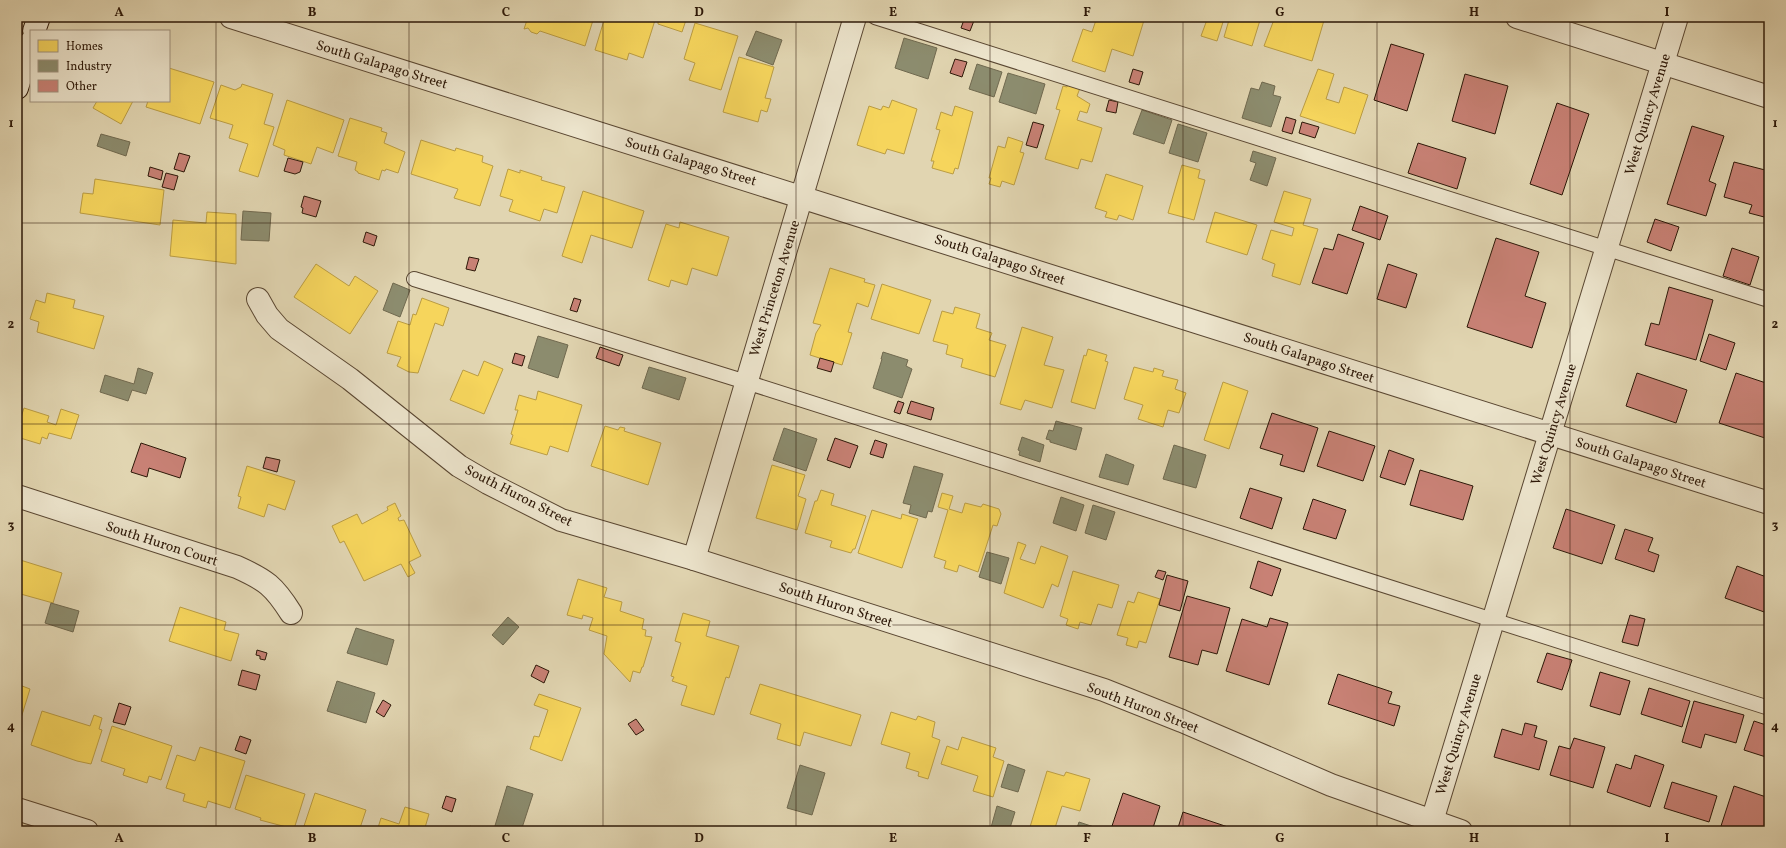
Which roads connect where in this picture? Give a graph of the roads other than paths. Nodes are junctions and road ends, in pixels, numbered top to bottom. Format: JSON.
{"nodes":[{"id":1,"x":39,"y":17,"type":"edge"},
{"id":2,"x":231,"y":17,"type":"edge"},
{"id":3,"x":855,"y":17,"type":"edge"},
{"id":4,"x":875,"y":17,"type":"edge"},
{"id":5,"x":1517,"y":17,"type":"edge"},
{"id":6,"x":1677,"y":17,"type":"edge"},
{"id":7,"x":34,"y":30,"type":"edge"},
{"id":8,"x":30,"y":45,"type":"edge"},
{"id":9,"x":1663,"y":64,"type":"junction"},
{"id":10,"x":17,"y":88,"type":"edge"},
{"id":11,"x":1769,"y":97,"type":"edge"},
{"id":12,"x":802,"y":196,"type":"junction"},
{"id":13,"x":1607,"y":248,"type":"junction"},
{"id":14,"x":414,"y":279,"type":"dead end"},
{"id":15,"x":258,"y":299,"type":"dead end"},
{"id":16,"x":1769,"y":300,"type":"edge"},
{"id":17,"x":746,"y":382,"type":"junction"},
{"id":18,"x":1551,"y":433,"type":"junction"},
{"id":19,"x":17,"y":496,"type":"edge"},
{"id":20,"x":1769,"y":503,"type":"edge"},
{"id":21,"x":694,"y":559,"type":"junction"},
{"id":22,"x":291,"y":613,"type":"dead end"},
{"id":23,"x":1493,"y":620,"type":"junction"},
{"id":24,"x":1769,"y":708,"type":"edge"},
{"id":25,"x":17,"y":809,"type":"edge"},
{"id":26,"x":1430,"y":826,"type":"edge"},
{"id":27,"x":87,"y":831,"type":"edge"},
{"id":28,"x":1461,"y":831,"type":"edge"}],
"edges":[{"from":1,"to":7,"type":"street"},
{"from":2,"to":12,"type":"street","name":"South Galapago Street"},
{"from":3,"to":12,"type":"street","name":"West Princeton Avenue"},
{"from":4,"to":13,"type":"lane"},
{"from":5,"to":9,"type":"street"},
{"from":6,"to":9,"type":"street","name":"West Quincy Avenue"},
{"from":8,"to":10,"type":"street"},
{"from":9,"to":11,"type":"street"},
{"from":9,"to":13,"type":"street","name":"West Quincy Avenue"},
{"from":12,"to":17,"type":"street","name":"West Princeton Avenue"},
{"from":12,"to":18,"type":"street","name":"South Galapago Street"},
{"from":13,"to":16,"type":"lane"},
{"from":13,"to":18,"type":"street","name":"West Quincy Avenue"},
{"from":14,"to":17,"type":"lane"},
{"from":15,"to":21,"type":"street","name":"South Huron Street"},
{"from":17,"to":21,"type":"street","name":"West Princeton Avenue"},
{"from":17,"to":23,"type":"lane"},
{"from":18,"to":20,"type":"street","name":"South Galapago Street"},
{"from":18,"to":23,"type":"street","name":"West Quincy Avenue"},
{"from":19,"to":22,"type":"street","name":"South Huron Court"},
{"from":21,"to":26,"type":"street","name":"South Huron Street"},
{"from":23,"to":24,"type":"lane"},
{"from":23,"to":26,"type":"street","name":"West Quincy Avenue"},
{"from":25,"to":27,"type":"street"},
{"from":26,"to":28,"type":"street","name":"South Huron Street"}]}
